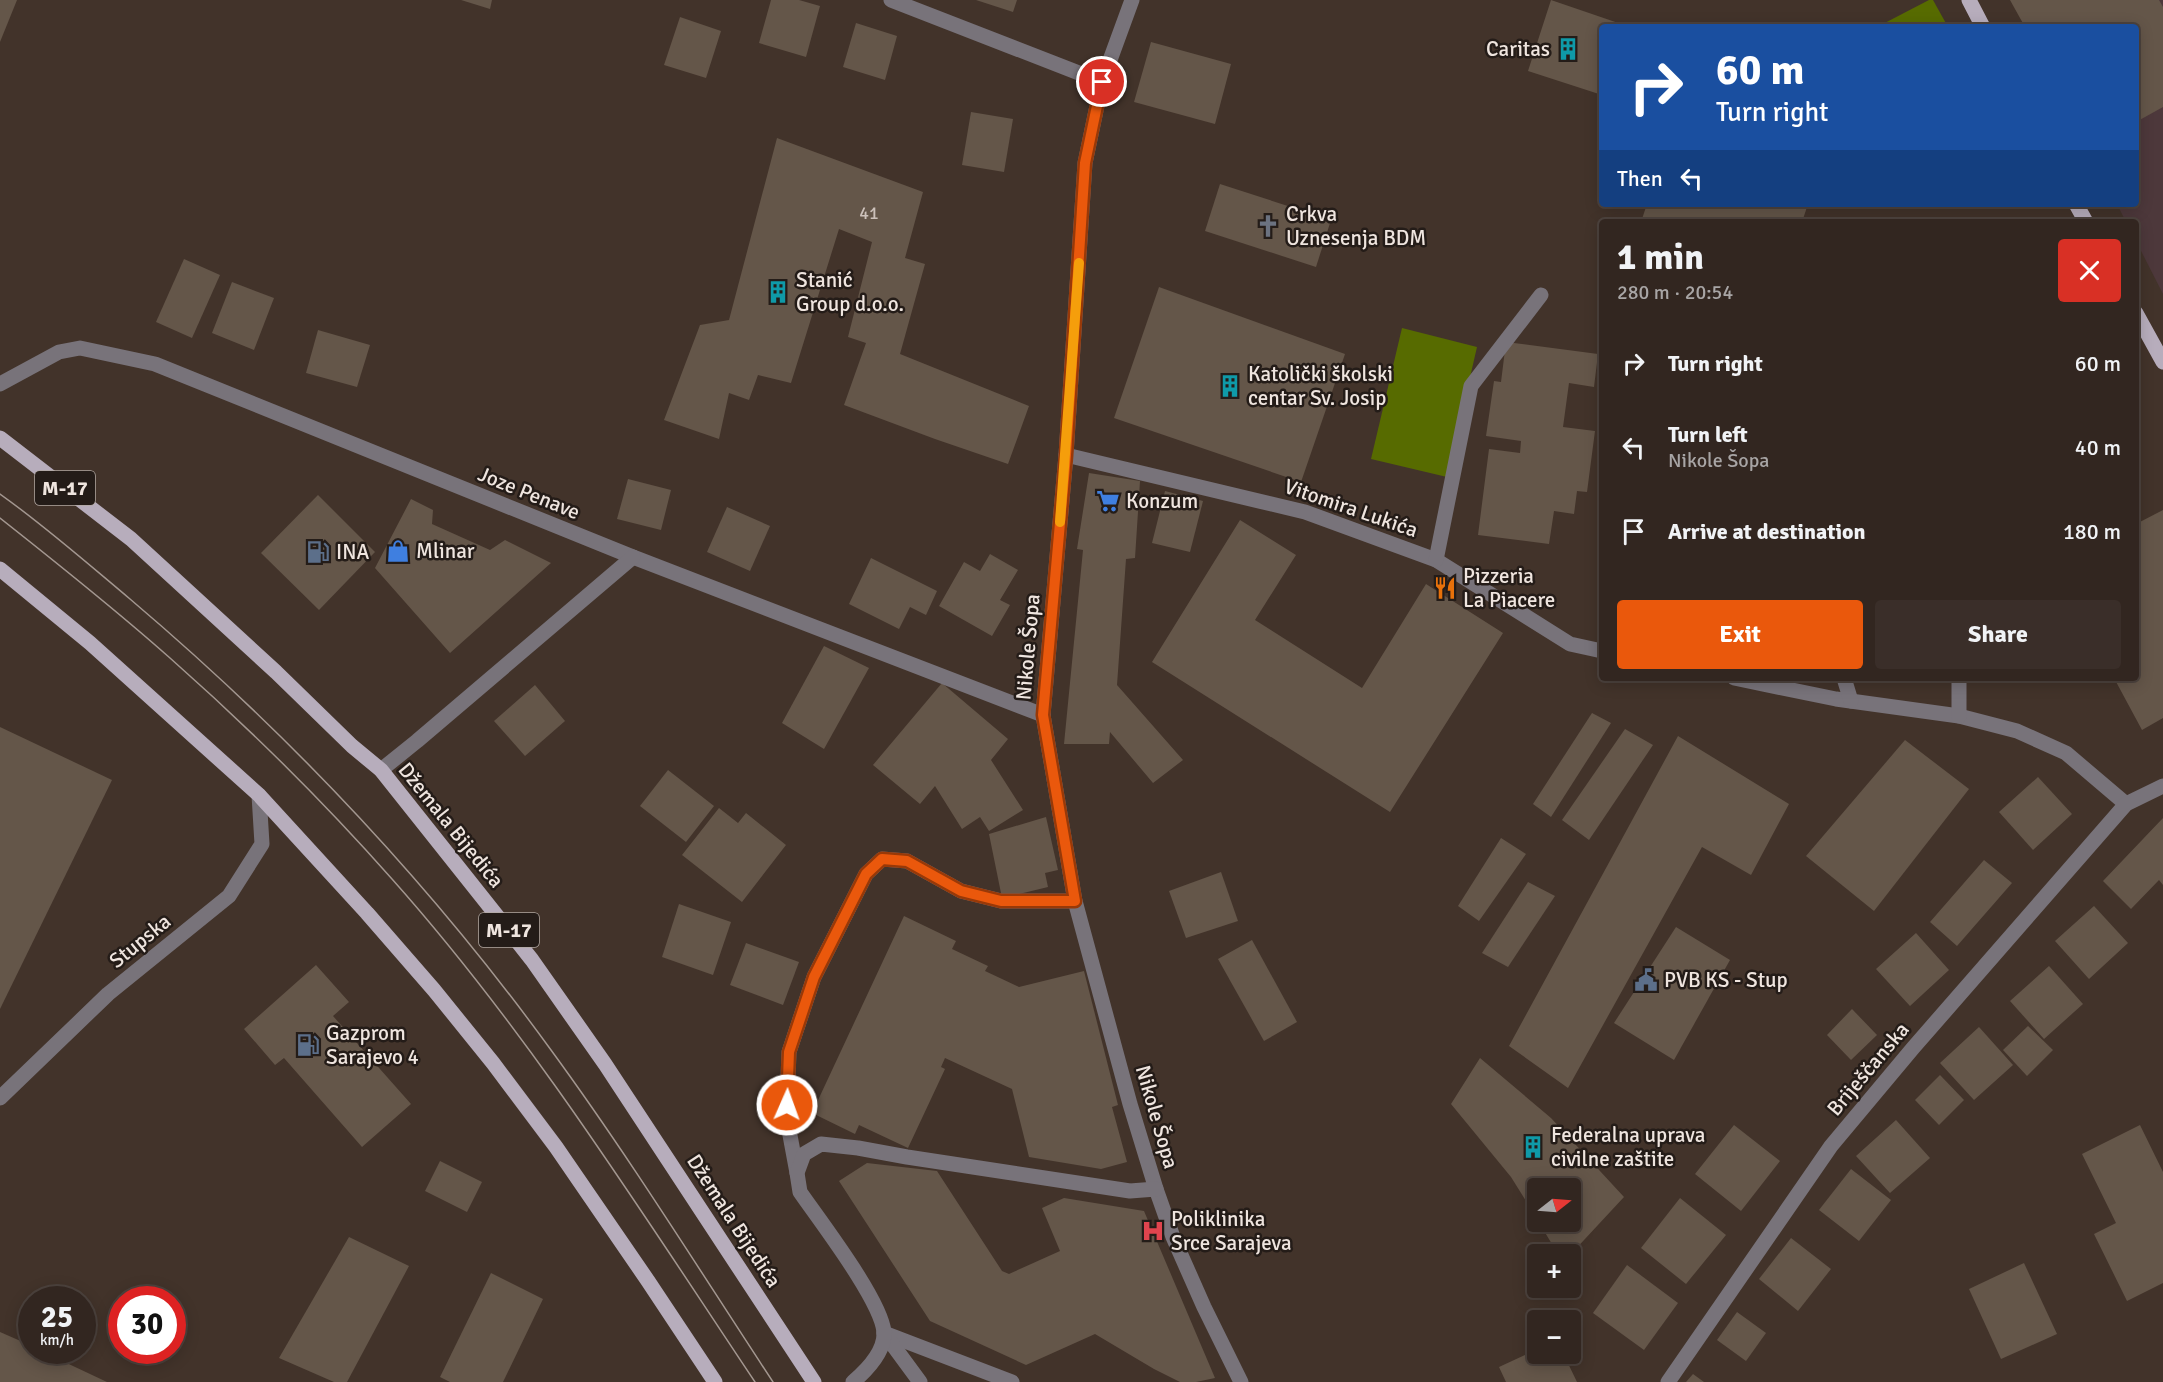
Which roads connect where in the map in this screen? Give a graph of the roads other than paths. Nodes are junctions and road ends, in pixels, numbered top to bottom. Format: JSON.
{"nodes":[{"id":1,"x":891,"y":0,"type":"edge"},
{"id":2,"x":1132,"y":0,"type":"edge"},
{"id":3,"x":1969,"y":0,"type":"edge"},
{"id":4,"x":1981,"y":24,"type":"edge"},
{"id":5,"x":1102,"y":82,"type":"junction"},
{"id":6,"x":1541,"y":295,"type":"dead end"},
{"id":7,"x":2139,"y":319,"type":"edge"},
{"id":8,"x":2163,"y":363,"type":"edge"},
{"id":9,"x":0,"y":384,"type":"edge"},
{"id":10,"x":0,"y":438,"type":"edge"},
{"id":11,"x":1066,"y":455,"type":"junction"},
{"id":12,"x":633,"y":557,"type":"junction"},
{"id":13,"x":1436,"y":560,"type":"junction"},
{"id":14,"x":0,"y":569,"type":"edge"},
{"id":15,"x":1599,"y":650,"type":"edge"},
{"id":16,"x":1749,"y":681,"type":"edge"},
{"id":17,"x":1845,"y":681,"type":"edge"},
{"id":18,"x":1959,"y":681,"type":"edge"},
{"id":19,"x":1851,"y":701,"type":"junction"},
{"id":20,"x":1043,"y":715,"type":"junction"},
{"id":21,"x":1959,"y":716,"type":"junction"},
{"id":22,"x":381,"y":770,"type":"junction"},
{"id":23,"x":2163,"y":786,"type":"edge"},
{"id":24,"x":259,"y":795,"type":"junction"},
{"id":25,"x":2126,"y":804,"type":"junction"},
{"id":26,"x":1075,"y":901,"type":"junction"},
{"id":27,"x":0,"y":1098,"type":"edge"},
{"id":28,"x":797,"y":1173,"type":"junction"},
{"id":29,"x":1156,"y":1189,"type":"junction"},
{"id":30,"x":884,"y":1332,"type":"junction"},
{"id":31,"x":715,"y":1382,"type":"edge"},
{"id":32,"x":814,"y":1382,"type":"edge"},
{"id":33,"x":853,"y":1382,"type":"edge"},
{"id":34,"x":920,"y":1382,"type":"edge"},
{"id":35,"x":1012,"y":1382,"type":"edge"},
{"id":36,"x":1241,"y":1382,"type":"edge"},
{"id":37,"x":1668,"y":1382,"type":"edge"}],
"edges":[{"from":1,"to":5,"type":"street"},
{"from":2,"to":5,"type":"street","name":"Nikole Šopa"},
{"from":3,"to":4,"type":"main road"},
{"from":5,"to":11,"type":"street","name":"Nikole Šopa"},
{"from":6,"to":13,"type":"street"},
{"from":7,"to":8,"type":"main road"},
{"from":9,"to":12,"type":"street","name":"Joze Penave"},
{"from":10,"to":22,"type":"main road","name":"Džemala Bijedića","number":"M-17"},
{"from":11,"to":13,"type":"street","name":"Vitomira Lukića"},
{"from":11,"to":20,"type":"street","name":"Nikole Šopa"},
{"from":12,"to":20,"type":"street","name":"Joze Penave"},
{"from":12,"to":22,"type":"street"},
{"from":13,"to":15,"type":"street","name":"Vitomira Lukića"},
{"from":14,"to":24,"type":"main road"},
{"from":16,"to":19,"type":"street"},
{"from":17,"to":19,"type":"street"},
{"from":18,"to":21,"type":"street"},
{"from":19,"to":21,"type":"street"},
{"from":20,"to":26,"type":"street","name":"Nikole Šopa"},
{"from":21,"to":25,"type":"street"},
{"from":22,"to":32,"type":"main road","name":"Džemala Bijedića","number":"M-17"},
{"from":23,"to":25,"type":"street"},
{"from":24,"to":27,"type":"street","name":"Stupska"},
{"from":24,"to":31,"type":"main road"},
{"from":25,"to":37,"type":"street","name":"Briješčanska"},
{"from":26,"to":28,"type":"street"},
{"from":26,"to":29,"type":"street","name":"Nikole Šopa"},
{"from":28,"to":29,"type":"street"},
{"from":28,"to":30,"type":"street"},
{"from":29,"to":36,"type":"street","name":"Nikole Šopa"},
{"from":30,"to":33,"type":"street"},
{"from":30,"to":34,"type":"street"},
{"from":30,"to":35,"type":"street"}]}
